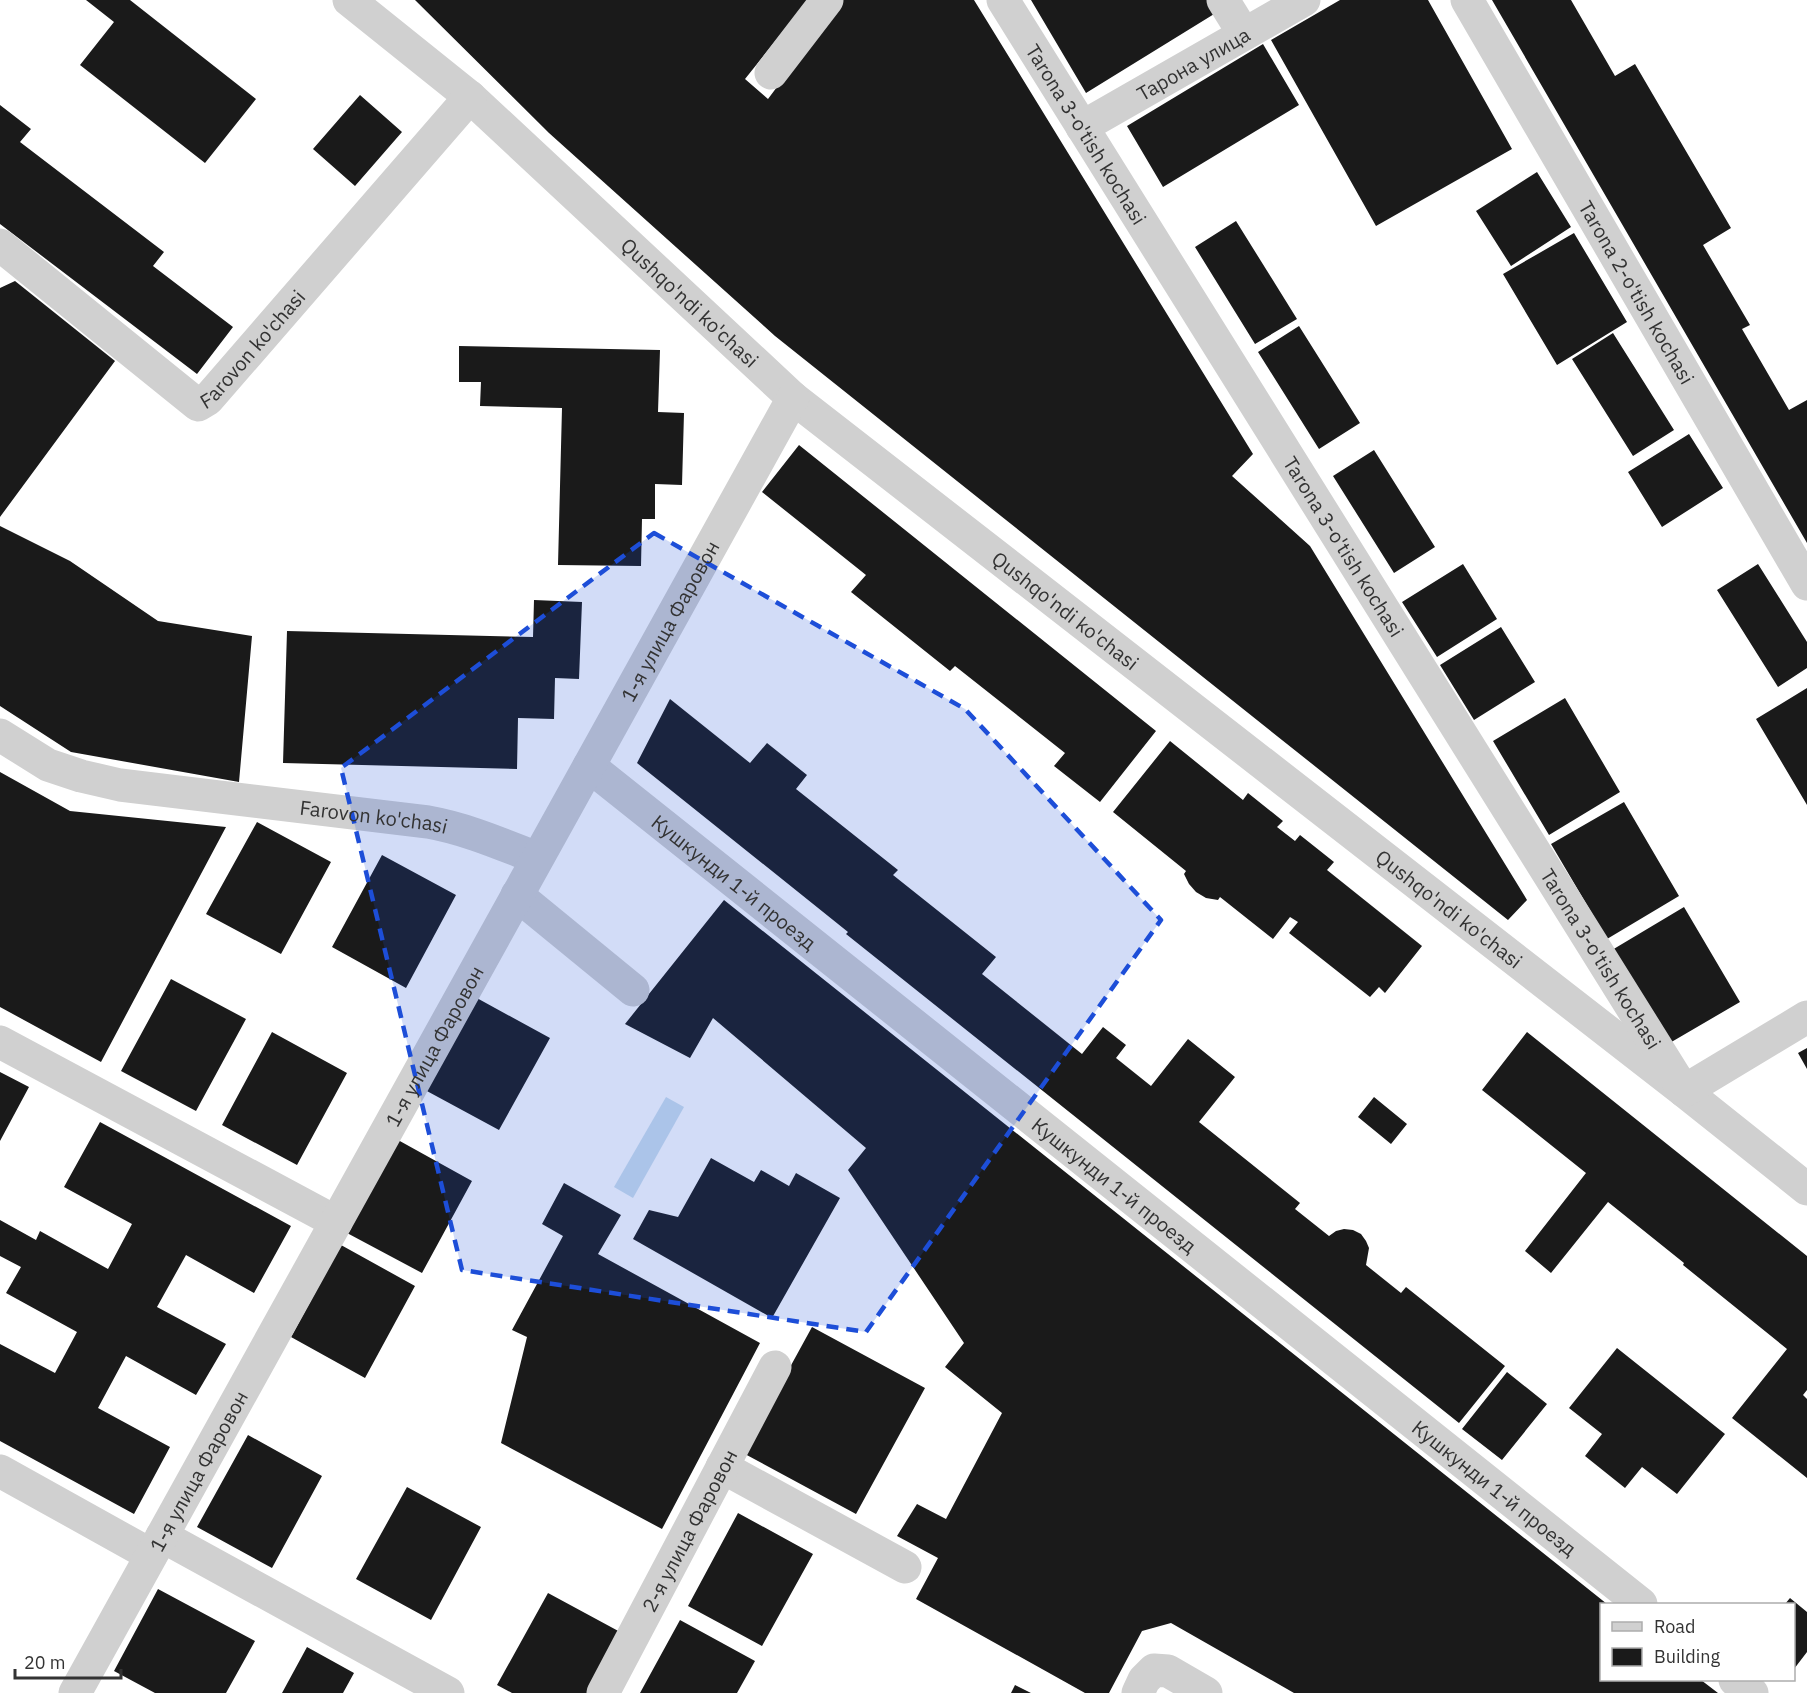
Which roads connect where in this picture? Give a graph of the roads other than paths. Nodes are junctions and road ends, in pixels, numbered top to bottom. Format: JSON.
{"nodes":[{"id":1,"x":350,"y":0,"type":"edge"},
{"id":2,"x":827,"y":0,"type":"edge"},
{"id":3,"x":1003,"y":0,"type":"edge"},
{"id":4,"x":1223,"y":0,"type":"edge"},
{"id":5,"x":1304,"y":0,"type":"edge"},
{"id":6,"x":1467,"y":0,"type":"edge"},
{"id":7,"x":1244,"y":34,"type":"junction"},
{"id":8,"x":771,"y":73,"type":"dead end"},
{"id":9,"x":470,"y":97,"type":"junction"},
{"id":10,"x":1082,"y":127,"type":"junction"},
{"id":11,"x":0,"y":245,"type":"edge"},
{"id":12,"x":793,"y":398,"type":"junction"},
{"id":13,"x":1807,"y":584,"type":"edge"},
{"id":14,"x":0,"y":735,"type":"edge"},
{"id":15,"x":589,"y":766,"type":"junction"},
{"id":16,"x":537,"y":858,"type":"junction"},
{"id":17,"x":517,"y":895,"type":"junction"},
{"id":18,"x":633,"y":990,"type":"dead end"},
{"id":19,"x":1807,"y":1017,"type":"edge"},
{"id":20,"x":0,"y":1042,"type":"edge"},
{"id":21,"x":1684,"y":1091,"type":"junction"},
{"id":22,"x":1807,"y":1189,"type":"edge"},
{"id":23,"x":336,"y":1222,"type":"junction"},
{"id":24,"x":775,"y":1367,"type":"dead end"},
{"id":25,"x":722,"y":1467,"type":"junction"},
{"id":26,"x":0,"y":1471,"type":"edge"},
{"id":27,"x":156,"y":1545,"type":"junction"},
{"id":28,"x":905,"y":1567,"type":"dead end"},
{"id":29,"x":1638,"y":1603,"type":"edge"},
{"id":30,"x":1736,"y":1681,"type":"edge"},
{"id":31,"x":1146,"y":1682,"type":"edge"},
{"id":32,"x":75,"y":1693,"type":"edge"},
{"id":33,"x":448,"y":1693,"type":"edge"},
{"id":34,"x":603,"y":1693,"type":"edge"},
{"id":35,"x":1206,"y":1693,"type":"edge"},
{"id":36,"x":1752,"y":1693,"type":"edge"}],
"edges":[{"from":1,"to":9,"type":"street","name":"Qushqo'ndi ko'chasi"},
{"from":2,"to":8,"type":"street"},
{"from":3,"to":10,"type":"street","name":"Tarona 3-o'tish kochasi"},
{"from":4,"to":7,"type":"street"},
{"from":5,"to":7,"type":"street","name":"Тарона улица"},
{"from":6,"to":13,"type":"street","name":"Tarona 2-o'tish kochasi"},
{"from":7,"to":10,"type":"street","name":"Тарона улица"},
{"from":9,"to":11,"type":"street","name":"Farovon ko'chasi"},
{"from":9,"to":12,"type":"street","name":"Qushqo'ndi ko'chasi"},
{"from":10,"to":21,"type":"street","name":"Tarona 3-o'tish kochasi"},
{"from":12,"to":15,"type":"street","name":"1-я улица Фаровон"},
{"from":12,"to":21,"type":"street","name":"Qushqo'ndi ko'chasi"},
{"from":14,"to":16,"type":"street","name":"Farovon ko'chasi"},
{"from":15,"to":16,"type":"street","name":"1-я улица Фаровон"},
{"from":15,"to":29,"type":"street","name":"Кушкунди 1-й проезд"},
{"from":16,"to":17,"type":"street","name":"1-я улица Фаровон"},
{"from":17,"to":18,"type":"street"},
{"from":17,"to":23,"type":"street","name":"1-я улица Фаровон"},
{"from":19,"to":21,"type":"street"},
{"from":20,"to":23,"type":"street"},
{"from":21,"to":22,"type":"street","name":"Qushqo'ndi ko'chasi"},
{"from":23,"to":27,"type":"street","name":"1-я улица Фаровон"},
{"from":24,"to":25,"type":"street","name":"2-я улица Фаровон"},
{"from":25,"to":28,"type":"street"},
{"from":25,"to":34,"type":"street","name":"2-я улица Фаровон"},
{"from":26,"to":27,"type":"street"},
{"from":27,"to":32,"type":"street","name":"1-я улица Фаровон"},
{"from":27,"to":33,"type":"street"},
{"from":30,"to":36,"type":"street"},
{"from":31,"to":35,"type":"street"}]}
